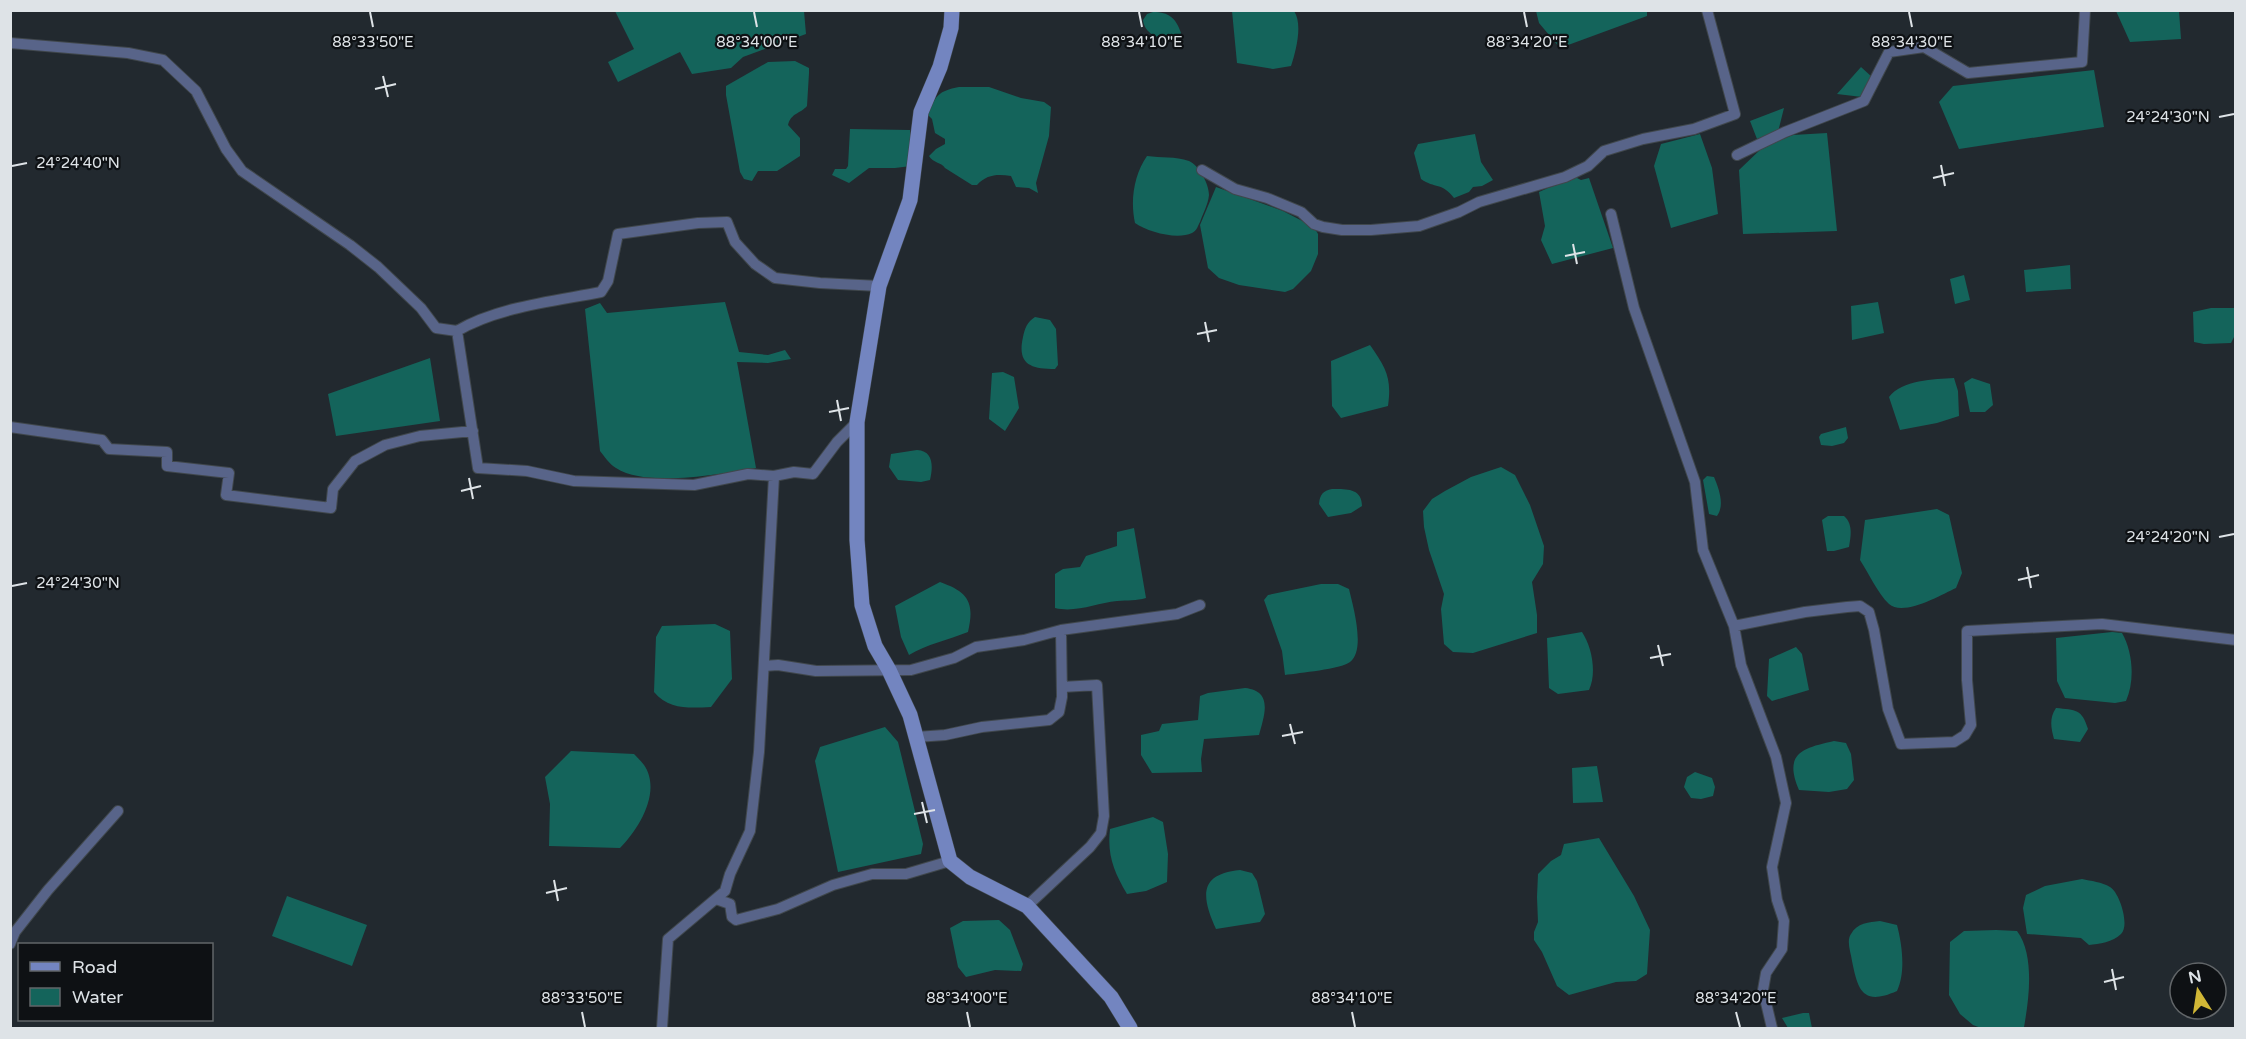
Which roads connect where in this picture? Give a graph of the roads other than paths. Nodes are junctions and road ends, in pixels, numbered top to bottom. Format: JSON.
{"nodes":[{"id":1,"x":952,"y":10,"type":"edge"},
{"id":2,"x":1707,"y":10,"type":"edge"},
{"id":3,"x":2085,"y":10,"type":"edge"},
{"id":4,"x":10,"y":43,"type":"edge"},
{"id":5,"x":1737,"y":155,"type":"dead end"},
{"id":6,"x":1202,"y":170,"type":"dead end"},
{"id":7,"x":1611,"y":214,"type":"dead end"},
{"id":8,"x":879,"y":286,"type":"junction"},
{"id":9,"x":457,"y":331,"type":"junction"},
{"id":10,"x":857,"y":422,"type":"junction"},
{"id":11,"x":10,"y":427,"type":"edge"},
{"id":12,"x":473,"y":431,"type":"junction"},
{"id":13,"x":774,"y":476,"type":"junction"},
{"id":14,"x":1200,"y":605,"type":"dead end"},
{"id":15,"x":1734,"y":626,"type":"junction"},
{"id":16,"x":1061,"y":630,"type":"junction"},
{"id":17,"x":2235,"y":640,"type":"edge"},
{"id":18,"x":764,"y":666,"type":"junction"},
{"id":19,"x":889,"y":670,"type":"junction"},
{"id":20,"x":1062,"y":687,"type":"junction"},
{"id":21,"x":916,"y":738,"type":"junction"},
{"id":22,"x":118,"y":811,"type":"dead end"},
{"id":23,"x":950,"y":861,"type":"junction"},
{"id":24,"x":716,"y":899,"type":"junction"},
{"id":25,"x":1027,"y":906,"type":"junction"},
{"id":26,"x":10,"y":944,"type":"edge"},
{"id":27,"x":663,"y":1029,"type":"edge"},
{"id":28,"x":1130,"y":1029,"type":"edge"},
{"id":29,"x":1772,"y":1029,"type":"edge"}],
"edges":[{"from":1,"to":8,"type":"street"},
{"from":2,"to":6,"type":"street"},
{"from":3,"to":5,"type":"street"},
{"from":4,"to":9,"type":"street"},
{"from":7,"to":15,"type":"street"},
{"from":8,"to":9,"type":"street"},
{"from":8,"to":10,"type":"street"},
{"from":9,"to":12,"type":"street"},
{"from":10,"to":13,"type":"street"},
{"from":10,"to":19,"type":"street"},
{"from":11,"to":12,"type":"street"},
{"from":12,"to":13,"type":"street"},
{"from":13,"to":18,"type":"street"},
{"from":14,"to":16,"type":"street"},
{"from":15,"to":17,"type":"street"},
{"from":15,"to":29,"type":"street"},
{"from":16,"to":19,"type":"street"},
{"from":16,"to":20,"type":"street"},
{"from":18,"to":19,"type":"street"},
{"from":18,"to":24,"type":"street"},
{"from":19,"to":21,"type":"street"},
{"from":20,"to":21,"type":"street"},
{"from":20,"to":25,"type":"street"},
{"from":21,"to":23,"type":"street"},
{"from":22,"to":26,"type":"street"},
{"from":23,"to":24,"type":"street"},
{"from":23,"to":25,"type":"street"},
{"from":24,"to":27,"type":"street"},
{"from":25,"to":28,"type":"street"}]}
